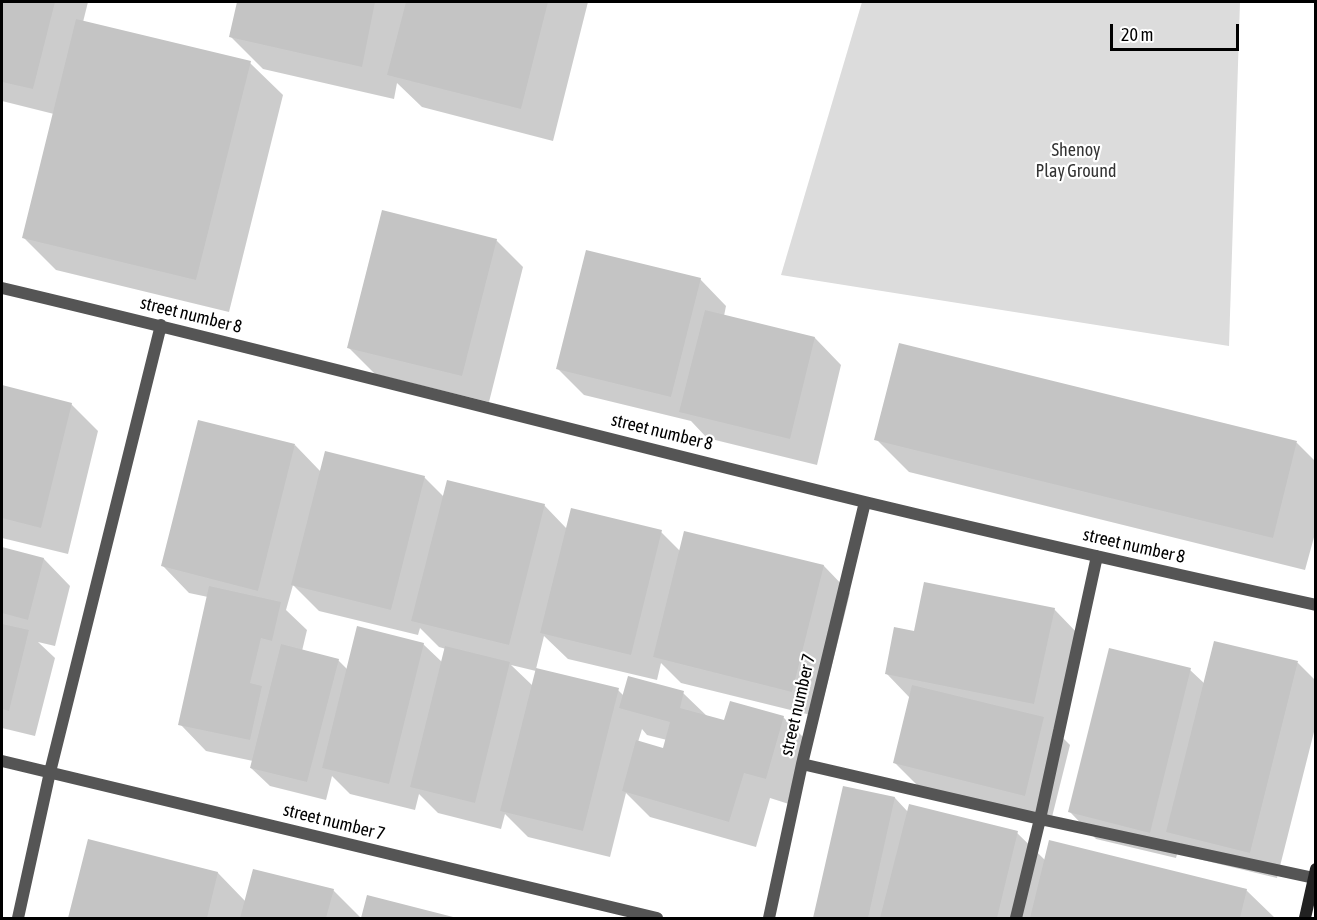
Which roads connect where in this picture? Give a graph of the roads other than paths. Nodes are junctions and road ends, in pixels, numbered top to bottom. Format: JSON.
{"nodes":[{"id":1,"x":2,"y":288,"type":"edge"},
{"id":2,"x":161,"y":326,"type":"junction"},
{"id":3,"x":865,"y":502,"type":"junction"},
{"id":4,"x":1097,"y":556,"type":"junction"},
{"id":5,"x":1316,"y":605,"type":"edge"},
{"id":6,"x":2,"y":761,"type":"edge"},
{"id":7,"x":802,"y":764,"type":"junction"},
{"id":8,"x":50,"y":772,"type":"junction"},
{"id":9,"x":1040,"y":819,"type":"junction"},
{"id":10,"x":1315,"y":874,"type":"edge"},
{"id":11,"x":18,"y":918,"type":"edge"},
{"id":12,"x":657,"y":918,"type":"edge"},
{"id":13,"x":769,"y":918,"type":"edge"},
{"id":14,"x":1016,"y":918,"type":"edge"},
{"id":15,"x":1305,"y":918,"type":"edge"}],
"edges":[{"from":1,"to":2,"type":"street","name":"street number 8"},
{"from":2,"to":3,"type":"street","name":"street number 8"},
{"from":2,"to":8,"type":"street"},
{"from":3,"to":4,"type":"street","name":"street number 8"},
{"from":3,"to":7,"type":"street","name":"street number 7"},
{"from":4,"to":5,"type":"street","name":"street number 8"},
{"from":4,"to":9,"type":"street"},
{"from":6,"to":8,"type":"street","name":"street number 7"},
{"from":7,"to":9,"type":"street"},
{"from":7,"to":13,"type":"street","name":"street number 7"},
{"from":8,"to":11,"type":"street"},
{"from":8,"to":12,"type":"street","name":"street number 7"},
{"from":9,"to":10,"type":"street"},
{"from":9,"to":14,"type":"street"},
{"from":10,"to":15,"type":"main road"}]}
